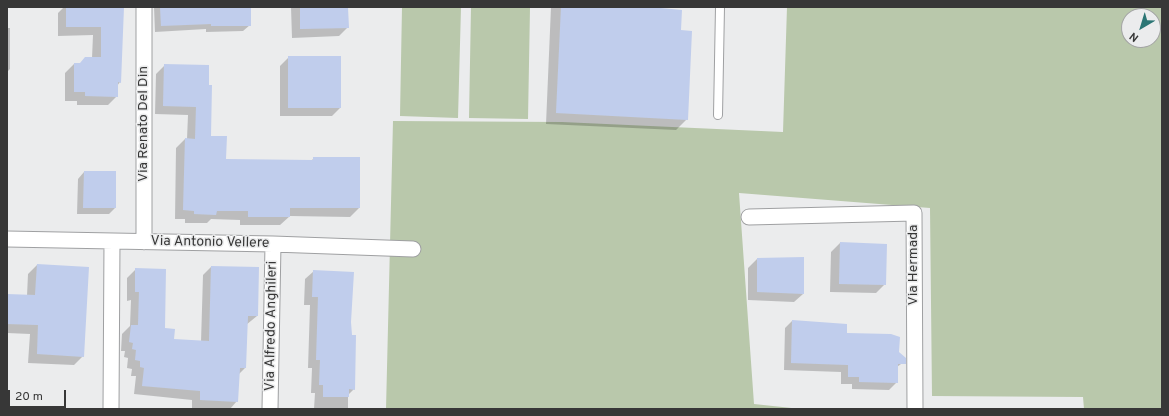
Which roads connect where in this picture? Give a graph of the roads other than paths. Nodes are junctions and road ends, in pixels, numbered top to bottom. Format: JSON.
{"nodes":[{"id":1,"x":144,"y":7,"type":"edge"},
{"id":2,"x":720,"y":7,"type":"edge"},
{"id":3,"x":718,"y":115,"type":"dead end"},
{"id":4,"x":749,"y":217,"type":"dead end"},
{"id":5,"x":7,"y":240,"type":"edge"},
{"id":6,"x":112,"y":241,"type":"junction"},
{"id":7,"x":144,"y":242,"type":"junction"},
{"id":8,"x":273,"y":244,"type":"junction"},
{"id":9,"x":413,"y":249,"type":"dead end"},
{"id":10,"x":111,"y":409,"type":"edge"},
{"id":11,"x":270,"y":409,"type":"edge"},
{"id":12,"x":915,"y":409,"type":"edge"}],
"edges":[{"from":1,"to":7,"type":"street","name":"Via Renato Del Din"},
{"from":2,"to":3,"type":"lane"},
{"from":4,"to":12,"type":"street","name":"Via Hermada"},
{"from":5,"to":6,"type":"street","name":"Via Antonio Vellere"},
{"from":6,"to":7,"type":"street","name":"Via Antonio Vellere"},
{"from":6,"to":10,"type":"street"},
{"from":7,"to":8,"type":"street","name":"Via Antonio Vellere"},
{"from":8,"to":9,"type":"street","name":"Via Antonio Vellere"},
{"from":8,"to":11,"type":"street","name":"Via Alfredo Anghileri"}]}
